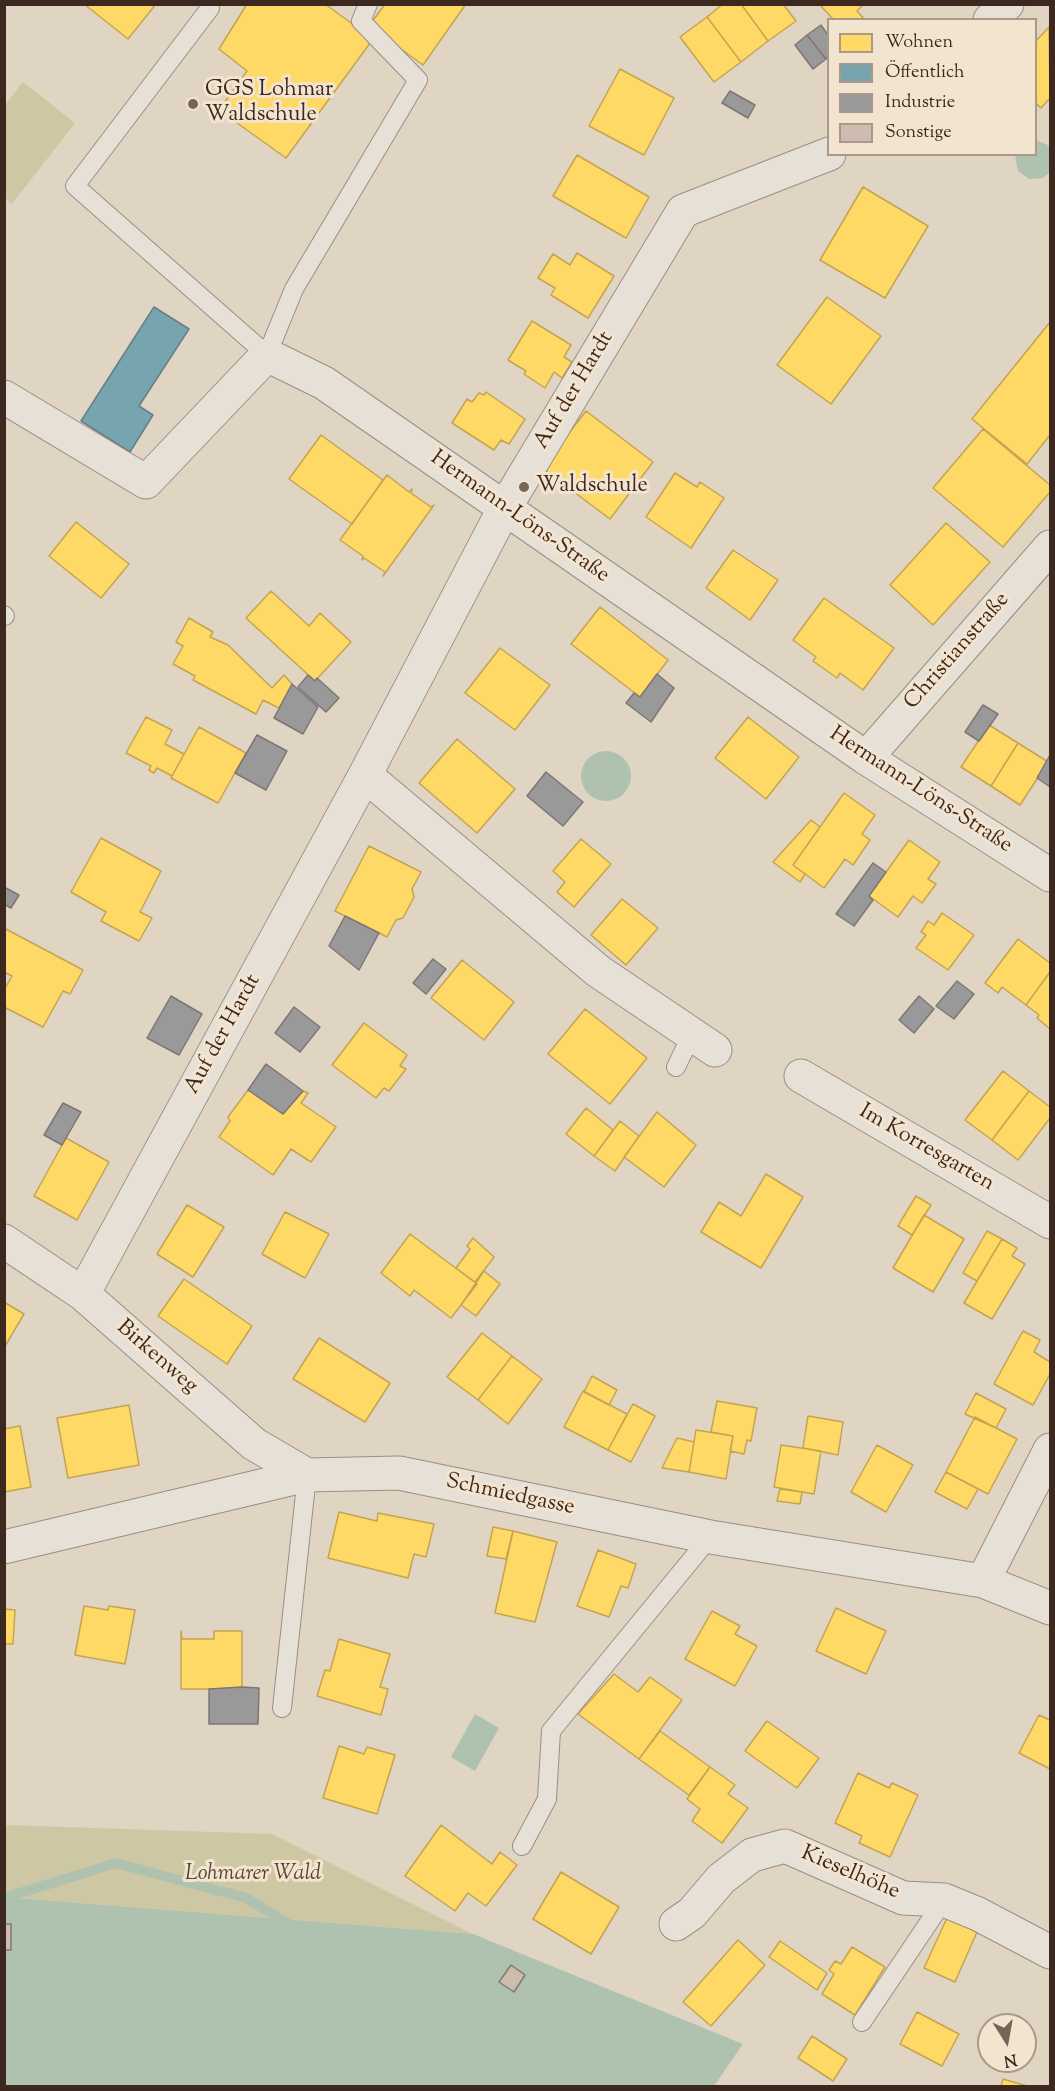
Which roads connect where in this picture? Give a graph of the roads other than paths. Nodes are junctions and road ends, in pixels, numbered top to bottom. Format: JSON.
{"nodes":[{"id":1,"x":368,"y":4,"type":"edge"},
{"id":2,"x":1007,"y":4,"type":"edge"},
{"id":3,"x":210,"y":8,"type":"dead end"},
{"id":4,"x":992,"y":18,"type":"edge"},
{"id":5,"x":827,"y":155,"type":"edge"},
{"id":6,"x":267,"y":355,"type":"junction"},
{"id":7,"x":4,"y":397,"type":"edge"},
{"id":8,"x":504,"y":509,"type":"junction"},
{"id":9,"x":1050,"y":546,"type":"edge"},
{"id":10,"x":866,"y":758,"type":"junction"},
{"id":11,"x":365,"y":775,"type":"junction"},
{"id":12,"x":1050,"y":875,"type":"edge"},
{"id":13,"x":704,"y":1042,"type":"joint"},
{"id":14,"x":676,"y":1067,"type":"dead end"},
{"id":15,"x":801,"y":1076,"type":"dead end"},
{"id":16,"x":1050,"y":1222,"type":"edge"},
{"id":17,"x":4,"y":1241,"type":"edge"},
{"id":18,"x":83,"y":1294,"type":"junction"},
{"id":19,"x":1050,"y":1450,"type":"edge"},
{"id":20,"x":308,"y":1475,"type":"junction"},
{"id":21,"x":710,"y":1537,"type":"junction"},
{"id":22,"x":4,"y":1547,"type":"edge"},
{"id":23,"x":983,"y":1581,"type":"junction"},
{"id":24,"x":1050,"y":1608,"type":"edge"},
{"id":25,"x":282,"y":1708,"type":"dead end"},
{"id":26,"x":522,"y":1846,"type":"dead end"},
{"id":27,"x":944,"y":1900,"type":"junction"},
{"id":28,"x":676,"y":1924,"type":"dead end"},
{"id":29,"x":1050,"y":1952,"type":"edge"},
{"id":30,"x":862,"y":2022,"type":"dead end"}],
"edges":[{"from":1,"to":6,"type":"lane"},
{"from":2,"to":4,"type":"street"},
{"from":3,"to":6,"type":"lane"},
{"from":5,"to":8,"type":"street","name":"Auf der Hardt"},
{"from":6,"to":7,"type":"street"},
{"from":6,"to":8,"type":"street","name":"Hermann-Löns-Straße"},
{"from":8,"to":10,"type":"street","name":"Hermann-Löns-Straße"},
{"from":8,"to":11,"type":"street","name":"Auf der Hardt"},
{"from":9,"to":10,"type":"street","name":"Christianstraße"},
{"from":10,"to":12,"type":"street","name":"Hermann-Löns-Straße"},
{"from":11,"to":13,"type":"street"},
{"from":11,"to":18,"type":"street","name":"Auf der Hardt"},
{"from":13,"to":14,"type":"lane"},
{"from":15,"to":16,"type":"street","name":"Im Korresgarten"},
{"from":17,"to":18,"type":"street","name":"Birkenweg"},
{"from":18,"to":20,"type":"street","name":"Birkenweg"},
{"from":19,"to":23,"type":"street"},
{"from":20,"to":21,"type":"street","name":"Schmiedgasse"},
{"from":20,"to":22,"type":"street","name":"Schmiedgasse"},
{"from":20,"to":25,"type":"lane"},
{"from":21,"to":23,"type":"street","name":"Schmiedgasse"},
{"from":21,"to":26,"type":"lane"},
{"from":23,"to":24,"type":"street","name":"Schmiedgasse"},
{"from":27,"to":28,"type":"street","name":"Kieselhöhe"},
{"from":27,"to":29,"type":"street","name":"Kieselhöhe"},
{"from":27,"to":30,"type":"lane"}]}
